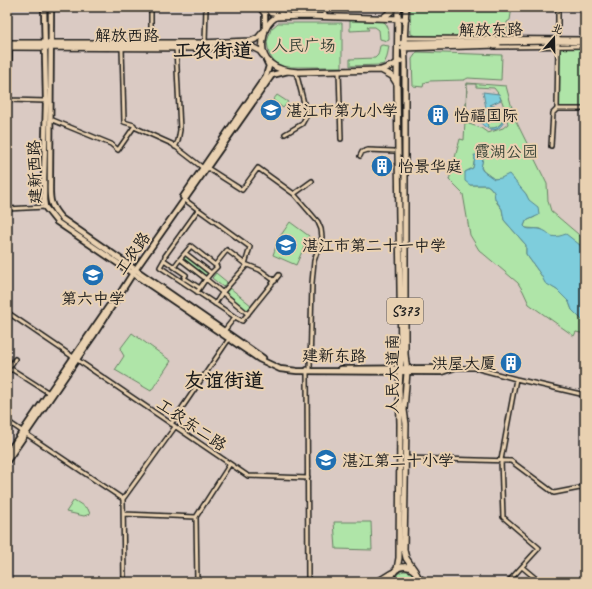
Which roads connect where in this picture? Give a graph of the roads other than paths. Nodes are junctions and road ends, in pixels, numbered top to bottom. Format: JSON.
{"nodes":[{"id":1,"x":44,"y":7,"type":"edge"},
{"id":2,"x":50,"y":7,"type":"edge"},
{"id":3,"x":151,"y":7,"type":"edge"},
{"id":4,"x":206,"y":7,"type":"edge"},
{"id":5,"x":260,"y":7,"type":"edge"},
{"id":6,"x":266,"y":7,"type":"edge"},
{"id":7,"x":325,"y":7,"type":"edge"},
{"id":8,"x":397,"y":7,"type":"edge"},
{"id":9,"x":406,"y":7,"type":"edge"},
{"id":10,"x":558,"y":7,"type":"edge"},
{"id":11,"x":293,"y":16,"type":"joint"},
{"id":12,"x":305,"y":16,"type":"junction"},
{"id":13,"x":325,"y":16,"type":"junction"},
{"id":14,"x":382,"y":18,"type":"junction"},
{"id":15,"x":398,"y":18,"type":"junction"},
{"id":16,"x":406,"y":19,"type":"junction"},
{"id":17,"x":265,"y":30,"type":"junction"},
{"id":18,"x":558,"y":41,"type":"junction"},
{"id":19,"x":7,"y":43,"type":"edge"},
{"id":20,"x":205,"y":43,"type":"junction"},
{"id":21,"x":585,"y":43,"type":"edge"},
{"id":22,"x":48,"y":45,"type":"junction"},
{"id":23,"x":151,"y":45,"type":"junction"},
{"id":24,"x":404,"y":45,"type":"junction"},
{"id":25,"x":397,"y":46,"type":"junction"},
{"id":26,"x":8,"y":48,"type":"edge"},
{"id":27,"x":122,"y":48,"type":"junction"},
{"id":28,"x":176,"y":48,"type":"junction"},
{"id":29,"x":405,"y":56,"type":"junction"},
{"id":30,"x":265,"y":58,"type":"junction"},
{"id":31,"x":398,"y":63,"type":"junction"},
{"id":32,"x":381,"y":70,"type":"junction"},
{"id":33,"x":339,"y":71,"type":"junction"},
{"id":34,"x":292,"y":72,"type":"junction"},
{"id":35,"x":397,"y":84,"type":"junction"},
{"id":36,"x":46,"y":101,"type":"junction"},
{"id":37,"x":556,"y":109,"type":"junction"},
{"id":38,"x":585,"y":109,"type":"edge"},
{"id":39,"x":50,"y":119,"type":"junction"},
{"id":40,"x":134,"y":127,"type":"junction"},
{"id":41,"x":285,"y":134,"type":"dead end"},
{"id":42,"x":341,"y":139,"type":"dead end"},
{"id":43,"x":175,"y":146,"type":"junction"},
{"id":44,"x":552,"y":146,"type":"dead end"},
{"id":45,"x":394,"y":151,"type":"dead end"},
{"id":46,"x":360,"y":156,"type":"dead end"},
{"id":47,"x":205,"y":167,"type":"junction"},
{"id":48,"x":312,"y":181,"type":"dead end"},
{"id":49,"x":294,"y":194,"type":"junction"},
{"id":50,"x":184,"y":200,"type":"junction"},
{"id":51,"x":45,"y":207,"type":"junction"},
{"id":52,"x":7,"y":209,"type":"edge"},
{"id":53,"x":198,"y":210,"type":"junction"},
{"id":54,"x":185,"y":253,"type":"junction"},
{"id":55,"x":180,"y":259,"type":"junction"},
{"id":56,"x":164,"y":260,"type":"junction"},
{"id":57,"x":246,"y":264,"type":"junction"},
{"id":58,"x":215,"y":265,"type":"junction"},
{"id":59,"x":174,"y":267,"type":"junction"},
{"id":60,"x":134,"y":272,"type":"junction"},
{"id":61,"x":212,"y":274,"type":"junction"},
{"id":62,"x":279,"y":275,"type":"dead end"},
{"id":63,"x":184,"y":278,"type":"junction"},
{"id":64,"x":206,"y":280,"type":"junction"},
{"id":65,"x":182,"y":281,"type":"junction"},
{"id":66,"x":275,"y":281,"type":"junction"},
{"id":67,"x":200,"y":288,"type":"junction"},
{"id":68,"x":197,"y":292,"type":"junction"},
{"id":69,"x":222,"y":293,"type":"junction"},
{"id":70,"x":215,"y":304,"type":"junction"},
{"id":71,"x":7,"y":312,"type":"edge"},
{"id":72,"x":248,"y":314,"type":"junction"},
{"id":73,"x":235,"y":316,"type":"junction"},
{"id":74,"x":224,"y":331,"type":"junction"},
{"id":75,"x":229,"y":339,"type":"junction"},
{"id":76,"x":15,"y":359,"type":"dead end"},
{"id":77,"x":75,"y":359,"type":"junction"},
{"id":78,"x":453,"y":368,"type":"joint"},
{"id":79,"x":8,"y":370,"type":"edge"},
{"id":80,"x":308,"y":370,"type":"junction"},
{"id":81,"x":407,"y":370,"type":"junction"},
{"id":82,"x":399,"y":371,"type":"junction"},
{"id":83,"x":516,"y":379,"type":"junction"},
{"id":84,"x":49,"y":393,"type":"junction"},
{"id":85,"x":585,"y":396,"type":"edge"},
{"id":86,"x":7,"y":421,"type":"edge"},
{"id":87,"x":171,"y":424,"type":"junction"},
{"id":88,"x":175,"y":427,"type":"junction"},
{"id":89,"x":24,"y":433,"type":"junction"},
{"id":90,"x":7,"y":454,"type":"edge"},
{"id":91,"x":402,"y":458,"type":"junction"},
{"id":92,"x":500,"y":460,"type":"junction"},
{"id":93,"x":7,"y":461,"type":"edge"},
{"id":94,"x":230,"y":464,"type":"junction"},
{"id":95,"x":308,"y":478,"type":"junction"},
{"id":96,"x":585,"y":487,"type":"edge"},
{"id":97,"x":124,"y":499,"type":"junction"},
{"id":98,"x":124,"y":514,"type":"junction"},
{"id":99,"x":196,"y":517,"type":"junction"},
{"id":100,"x":522,"y":567,"type":"junction"},
{"id":101,"x":395,"y":571,"type":"junction"},
{"id":102,"x":415,"y":571,"type":"junction"},
{"id":103,"x":419,"y":580,"type":"edge"},
{"id":104,"x":124,"y":582,"type":"edge"},
{"id":105,"x":197,"y":582,"type":"edge"},
{"id":106,"x":308,"y":582,"type":"edge"},
{"id":107,"x":366,"y":582,"type":"edge"},
{"id":108,"x":391,"y":582,"type":"edge"},
{"id":109,"x":429,"y":582,"type":"edge"},
{"id":110,"x":508,"y":582,"type":"edge"},
{"id":111,"x":540,"y":582,"type":"edge"}],
"edges":[{"from":1,"to":22,"type":"street"},
{"from":2,"to":22,"type":"street"},
{"from":3,"to":23,"type":"street"},
{"from":4,"to":20,"type":"street"},
{"from":5,"to":17,"type":"street"},
{"from":6,"to":11,"type":"street"},
{"from":7,"to":13,"type":"street"},
{"from":8,"to":14,"type":"main road"},
{"from":8,"to":15,"type":"main road","name":"人民大道南"},
{"from":9,"to":16,"type":"main road","name":"人民大道南"},
{"from":10,"to":18,"type":"street"},
{"from":11,"to":12,"type":"street"},
{"from":12,"to":13,"type":"main road"},
{"from":12,"to":17,"type":"main road","name":"解放西路"},
{"from":13,"to":14,"type":"main road"},
{"from":14,"to":15,"type":"main road"},
{"from":15,"to":16,"type":"main road"},
{"from":15,"to":25,"type":"main road","name":"人民大道南"},
{"from":16,"to":24,"type":"main road","name":"人民大道南"},
{"from":17,"to":20,"type":"main road","name":"解放西路"},
{"from":17,"to":30,"type":"main road"},
{"from":18,"to":21,"type":"main road","name":"解放东路"},
{"from":18,"to":24,"type":"main road","name":"解放东路"},
{"from":18,"to":37,"type":"street"},
{"from":19,"to":22,"type":"main road","name":"解放西路"},
{"from":20,"to":23,"type":"main road","name":"解放西路"},
{"from":21,"to":24,"type":"street"},
{"from":22,"to":23,"type":"main road","name":"解放西路"},
{"from":22,"to":26,"type":"main road","name":"解放西路"},
{"from":22,"to":27,"type":"main road","name":"解放西路"},
{"from":22,"to":36,"type":"street","name":"建新西路"},
{"from":22,"to":39,"type":"street","name":"建新西路"},
{"from":23,"to":27,"type":"main road","name":"解放西路"},
{"from":23,"to":28,"type":"main road","name":"解放西路"},
{"from":24,"to":25,"type":"main road","name":"解放东路"},
{"from":24,"to":29,"type":"main road","name":"人民大道南","number":"S373"},
{"from":25,"to":31,"type":"main road","name":"人民大道南","number":"S373"},
{"from":26,"to":36,"type":"street"},
{"from":27,"to":40,"type":"street"},
{"from":28,"to":30,"type":"main road","name":"解放西路"},
{"from":28,"to":43,"type":"street"},
{"from":29,"to":31,"type":"main road"},
{"from":29,"to":81,"type":"main road","name":"人民大道南","number":"S373"},
{"from":30,"to":34,"type":"main road","name":"解放西路"},
{"from":30,"to":47,"type":"street","name":"工农路"},
{"from":31,"to":32,"type":"main road"},
{"from":31,"to":35,"type":"main road","name":"人民大道南","number":"S373"},
{"from":32,"to":33,"type":"main road"},
{"from":32,"to":35,"type":"main road"},
{"from":33,"to":34,"type":"main road"},
{"from":33,"to":42,"type":"street"},
{"from":34,"to":41,"type":"street"},
{"from":34,"to":47,"type":"street","name":"工农路"},
{"from":35,"to":82,"type":"main road","name":"人民大道南","number":"S373"},
{"from":36,"to":51,"type":"street","name":"建新西路"},
{"from":37,"to":38,"type":"street"},
{"from":37,"to":44,"type":"street"},
{"from":39,"to":40,"type":"street"},
{"from":39,"to":60,"type":"street","name":"建新西路"},
{"from":40,"to":43,"type":"street"},
{"from":43,"to":47,"type":"street"},
{"from":45,"to":46,"type":"street"},
{"from":47,"to":49,"type":"street"},
{"from":47,"to":50,"type":"street","name":"工农路"},
{"from":47,"to":60,"type":"street","name":"工农路"},
{"from":48,"to":49,"type":"street"},
{"from":49,"to":80,"type":"street"},
{"from":50,"to":53,"type":"street"},
{"from":50,"to":60,"type":"street","name":"工农路"},
{"from":51,"to":52,"type":"street"},
{"from":51,"to":60,"type":"street","name":"建新西路"},
{"from":53,"to":56,"type":"street"},
{"from":53,"to":57,"type":"street"},
{"from":54,"to":55,"type":"street"},
{"from":54,"to":58,"type":"street"},
{"from":54,"to":61,"type":"street"},
{"from":55,"to":59,"type":"street"},
{"from":55,"to":64,"type":"street"},
{"from":56,"to":59,"type":"street"},
{"from":56,"to":65,"type":"street"},
{"from":57,"to":58,"type":"street"},
{"from":57,"to":66,"type":"street"},
{"from":57,"to":69,"type":"street"},
{"from":58,"to":61,"type":"street"},
{"from":59,"to":63,"type":"street"},
{"from":60,"to":74,"type":"street","name":"建新东路"},
{"from":60,"to":75,"type":"street","name":"建新东路"},
{"from":60,"to":77,"type":"street","name":"工农路"},
{"from":61,"to":64,"type":"street"},
{"from":62,"to":66,"type":"street"},
{"from":63,"to":65,"type":"street"},
{"from":63,"to":67,"type":"street"},
{"from":64,"to":67,"type":"street"},
{"from":64,"to":69,"type":"street"},
{"from":65,"to":68,"type":"street"},
{"from":66,"to":72,"type":"street"},
{"from":67,"to":68,"type":"street"},
{"from":68,"to":70,"type":"street"},
{"from":69,"to":70,"type":"street"},
{"from":69,"to":72,"type":"street"},
{"from":70,"to":73,"type":"street"},
{"from":71,"to":77,"type":"street","name":"工农东二路"},
{"from":72,"to":73,"type":"street"},
{"from":73,"to":74,"type":"street"},
{"from":74,"to":80,"type":"street","name":"建新东路"},
{"from":75,"to":80,"type":"street","name":"建新东路"},
{"from":75,"to":87,"type":"street"},
{"from":76,"to":79,"type":"street"},
{"from":77,"to":84,"type":"street","name":"工农路"},
{"from":77,"to":87,"type":"street","name":"工农东二路"},
{"from":77,"to":89,"type":"street","name":"工农路"},
{"from":78,"to":81,"type":"street","name":"建新东路"},
{"from":78,"to":83,"type":"street"},
{"from":79,"to":84,"type":"street"},
{"from":80,"to":82,"type":"street","name":"建新东路"},
{"from":80,"to":95,"type":"street"},
{"from":81,"to":82,"type":"street","name":"建新东路"},
{"from":81,"to":91,"type":"main road","name":"人民大道南","number":"S373"},
{"from":82,"to":91,"type":"main road","name":"人民大道南","number":"S373"},
{"from":83,"to":85,"type":"street"},
{"from":83,"to":92,"type":"street"},
{"from":84,"to":89,"type":"street","name":"工农路"},
{"from":86,"to":89,"type":"street"},
{"from":87,"to":88,"type":"street","name":"工农东二路"},
{"from":88,"to":94,"type":"street","name":"工农东二路"},
{"from":88,"to":97,"type":"street"},
{"from":89,"to":90,"type":"street","name":"工农路"},
{"from":89,"to":93,"type":"street","name":"工农路"},
{"from":89,"to":97,"type":"street"},
{"from":91,"to":92,"type":"street"},
{"from":91,"to":101,"type":"main road","name":"人民大道南","number":"S373"},
{"from":91,"to":102,"type":"main road","name":"人民大道南","number":"S373"},
{"from":92,"to":96,"type":"street"},
{"from":92,"to":100,"type":"street"},
{"from":94,"to":95,"type":"street","name":"工农东二路"},
{"from":94,"to":99,"type":"street"},
{"from":95,"to":106,"type":"street"},
{"from":97,"to":98,"type":"street"},
{"from":98,"to":99,"type":"street"},
{"from":98,"to":104,"type":"street"},
{"from":99,"to":105,"type":"street"},
{"from":100,"to":110,"type":"street"},
{"from":100,"to":111,"type":"street"},
{"from":101,"to":102,"type":"main road"},
{"from":101,"to":107,"type":"main road"},
{"from":101,"to":108,"type":"main road","number":"S373"},
{"from":102,"to":103,"type":"main road","number":"S373"},
{"from":103,"to":109,"type":"street"}]}
